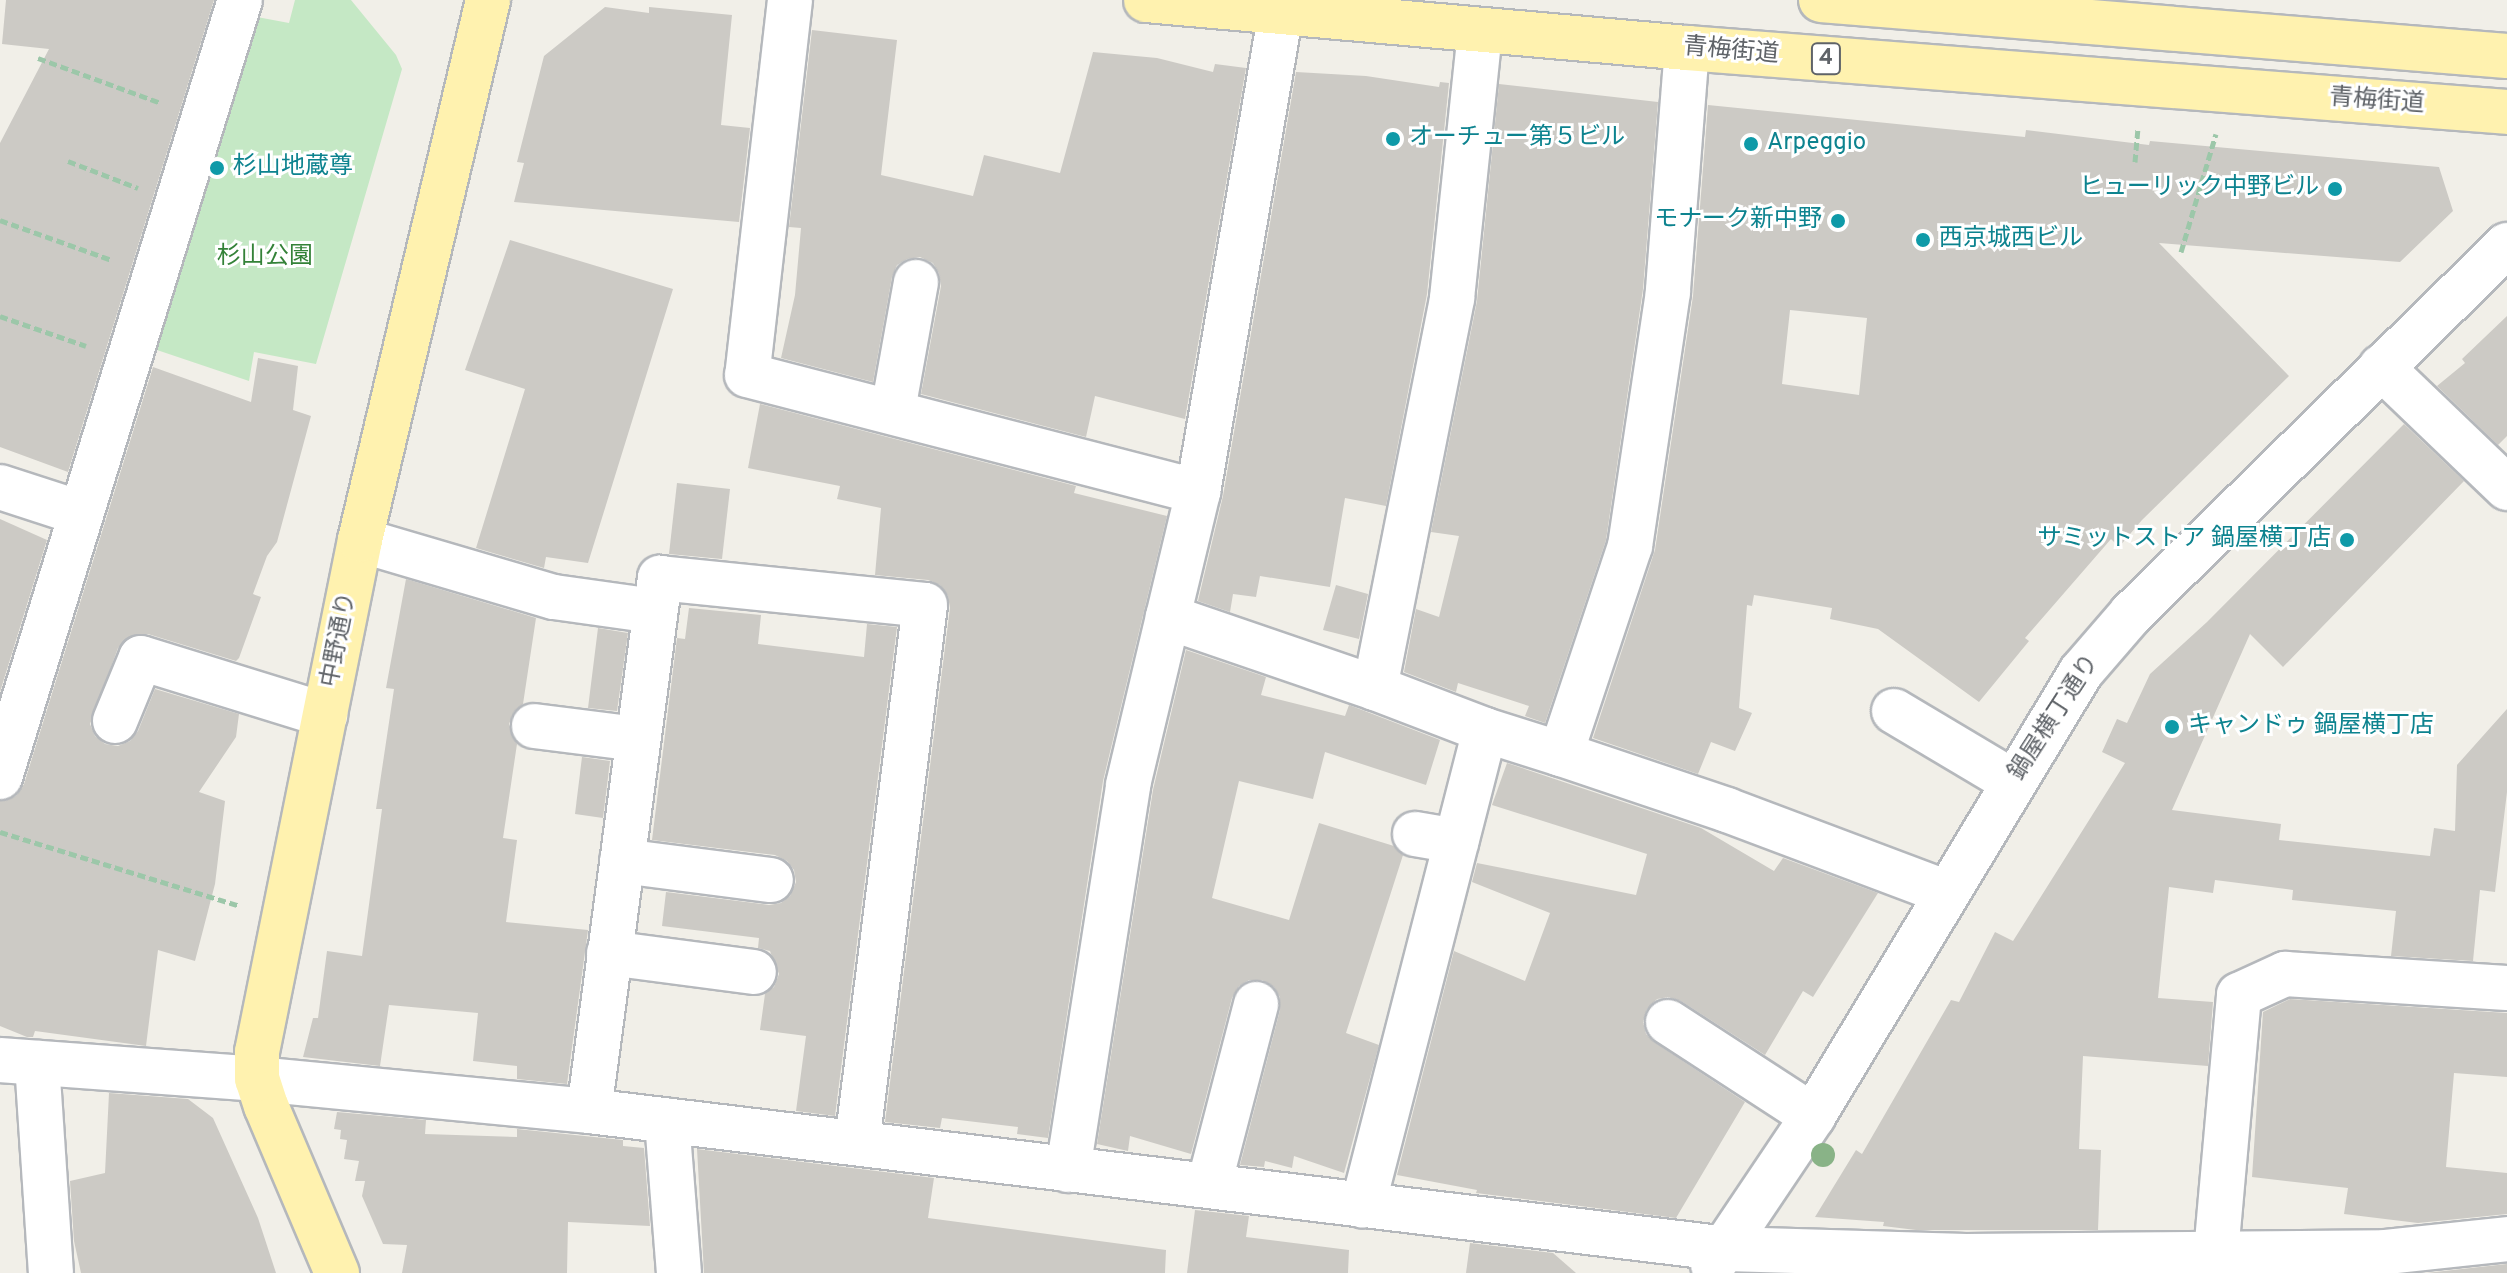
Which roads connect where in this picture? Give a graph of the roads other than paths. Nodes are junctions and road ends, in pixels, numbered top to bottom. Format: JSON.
{"nodes":[{"id":1,"x":240,"y":0,"type":"edge"},
{"id":2,"x":488,"y":0,"type":"edge"},
{"id":3,"x":790,"y":0,"type":"edge"},
{"id":4,"x":1146,"y":0,"type":"edge"},
{"id":5,"x":1821,"y":0,"type":"edge"},
{"id":6,"x":2018,"y":9,"type":"edge"},
{"id":7,"x":1281,"y":13,"type":"junction"},
{"id":8,"x":2152,"y":14,"type":"edge"},
{"id":9,"x":1480,"y":30,"type":"junction"},
{"id":10,"x":1687,"y":48,"type":"junction"},
{"id":11,"x":2507,"y":56,"type":"edge"},
{"id":12,"x":2507,"y":112,"type":"edge"},
{"id":13,"x":2507,"y":245,"type":"edge"},
{"id":14,"x":916,"y":282,"type":"dead end"},
{"id":15,"x":2381,"y":367,"type":"junction"},
{"id":16,"x":893,"y":410,"type":"junction"},
{"id":17,"x":0,"y":487,"type":"edge"},
{"id":18,"x":2507,"y":488,"type":"edge"},
{"id":19,"x":1198,"y":492,"type":"junction"},
{"id":20,"x":80,"y":513,"type":"junction"},
{"id":21,"x":360,"y":540,"type":"junction"},
{"id":22,"x":654,"y":611,"type":"junction"},
{"id":23,"x":1168,"y":617,"type":"junction"},
{"id":24,"x":1375,"y":688,"type":"junction"},
{"id":25,"x":1894,"y":711,"type":"dead end"},
{"id":26,"x":325,"y":715,"type":"junction"},
{"id":27,"x":115,"y":721,"type":"dead end"},
{"id":28,"x":534,"y":726,"type":"dead end"},
{"id":29,"x":1485,"y":730,"type":"junction"},
{"id":30,"x":637,"y":739,"type":"junction"},
{"id":31,"x":1561,"y":754,"type":"junction"},
{"id":32,"x":2,"y":765,"type":"edge"},
{"id":33,"x":2013,"y":782,"type":"junction"},
{"id":34,"x":622,"y":861,"type":"junction"},
{"id":35,"x":771,"y":880,"type":"dead end"},
{"id":36,"x":1945,"y":892,"type":"junction"},
{"id":37,"x":609,"y":953,"type":"junction"},
{"id":38,"x":754,"y":972,"type":"dead end"},
{"id":39,"x":2507,"y":988,"type":"edge"},
{"id":40,"x":1256,"y":1004,"type":"dead end"},
{"id":41,"x":1668,"y":1022,"type":"dead end"},
{"id":42,"x":18,"y":1061,"type":"edge"},
{"id":43,"x":257,"y":1079,"type":"junction"},
{"id":44,"x":589,"y":1111,"type":"junction"},
{"id":45,"x":1813,"y":1116,"type":"junction"},
{"id":46,"x":667,"y":1121,"type":"junction"},
{"id":47,"x":857,"y":1143,"type":"junction"},
{"id":48,"x":1068,"y":1170,"type":"junction"},
{"id":49,"x":1209,"y":1185,"type":"junction"},
{"id":50,"x":1363,"y":1206,"type":"junction"},
{"id":51,"x":2507,"y":1239,"type":"edge"},
{"id":52,"x":2216,"y":1253,"type":"junction"},
{"id":53,"x":1717,"y":1261,"type":"edge"},
{"id":54,"x":2385,"y":1262,"type":"edge"},
{"id":55,"x":2095,"y":1264,"type":"edge"},
{"id":56,"x":1965,"y":1265,"type":"edge"},
{"id":57,"x":51,"y":1273,"type":"edge"},
{"id":58,"x":337,"y":1273,"type":"edge"},
{"id":59,"x":679,"y":1273,"type":"edge"}],
"edges":[{"from":1,"to":20,"type":"street"},
{"from":2,"to":21,"type":"main road","name":"中野通り"},
{"from":3,"to":16,"type":"street"},
{"from":4,"to":7,"type":"main road","name":"青梅街道","number":"4"},
{"from":5,"to":6,"type":"main road"},
{"from":6,"to":8,"type":"main road"},
{"from":7,"to":9,"type":"main road","name":"青梅街道","number":"4"},
{"from":7,"to":19,"type":"street"},
{"from":8,"to":11,"type":"main road"},
{"from":9,"to":10,"type":"main road","name":"青梅街道","number":"4"},
{"from":9,"to":24,"type":"street"},
{"from":10,"to":12,"type":"main road","name":"青梅街道","number":"4"},
{"from":10,"to":31,"type":"street"},
{"from":13,"to":15,"type":"street","name":"鍋屋横丁通り"},
{"from":14,"to":16,"type":"street"},
{"from":15,"to":18,"type":"street"},
{"from":15,"to":33,"type":"street","name":"鍋屋横丁通り"},
{"from":16,"to":19,"type":"street"},
{"from":17,"to":20,"type":"street"},
{"from":19,"to":23,"type":"street"},
{"from":20,"to":32,"type":"street"},
{"from":21,"to":22,"type":"street"},
{"from":21,"to":26,"type":"main road","name":"中野通り"},
{"from":22,"to":30,"type":"street"},
{"from":22,"to":47,"type":"street"},
{"from":23,"to":24,"type":"street"},
{"from":23,"to":48,"type":"street"},
{"from":24,"to":29,"type":"street"},
{"from":25,"to":33,"type":"street"},
{"from":26,"to":27,"type":"street"},
{"from":26,"to":43,"type":"main road","name":"中野通り"},
{"from":28,"to":30,"type":"street"},
{"from":29,"to":31,"type":"street"},
{"from":29,"to":50,"type":"street"},
{"from":30,"to":34,"type":"street"},
{"from":31,"to":36,"type":"street"},
{"from":33,"to":36,"type":"street","name":"鍋屋横丁通り"},
{"from":34,"to":35,"type":"street"},
{"from":34,"to":37,"type":"street"},
{"from":36,"to":45,"type":"street","name":"鍋屋横丁通り"},
{"from":37,"to":38,"type":"street"},
{"from":37,"to":44,"type":"street"},
{"from":39,"to":52,"type":"street"},
{"from":40,"to":49,"type":"street"},
{"from":41,"to":45,"type":"street"},
{"from":42,"to":43,"type":"street"},
{"from":42,"to":57,"type":"street"},
{"from":43,"to":44,"type":"street"},
{"from":43,"to":58,"type":"main road","name":"中野通り"},
{"from":44,"to":46,"type":"street"},
{"from":45,"to":53,"type":"street","name":"鍋屋横丁通り"},
{"from":46,"to":47,"type":"street"},
{"from":46,"to":59,"type":"street"},
{"from":47,"to":48,"type":"street"},
{"from":48,"to":49,"type":"street"},
{"from":49,"to":50,"type":"street"},
{"from":50,"to":53,"type":"street"},
{"from":51,"to":54,"type":"street"},
{"from":52,"to":54,"type":"street"},
{"from":52,"to":55,"type":"street"},
{"from":53,"to":56,"type":"street"},
{"from":55,"to":56,"type":"street"}]}
